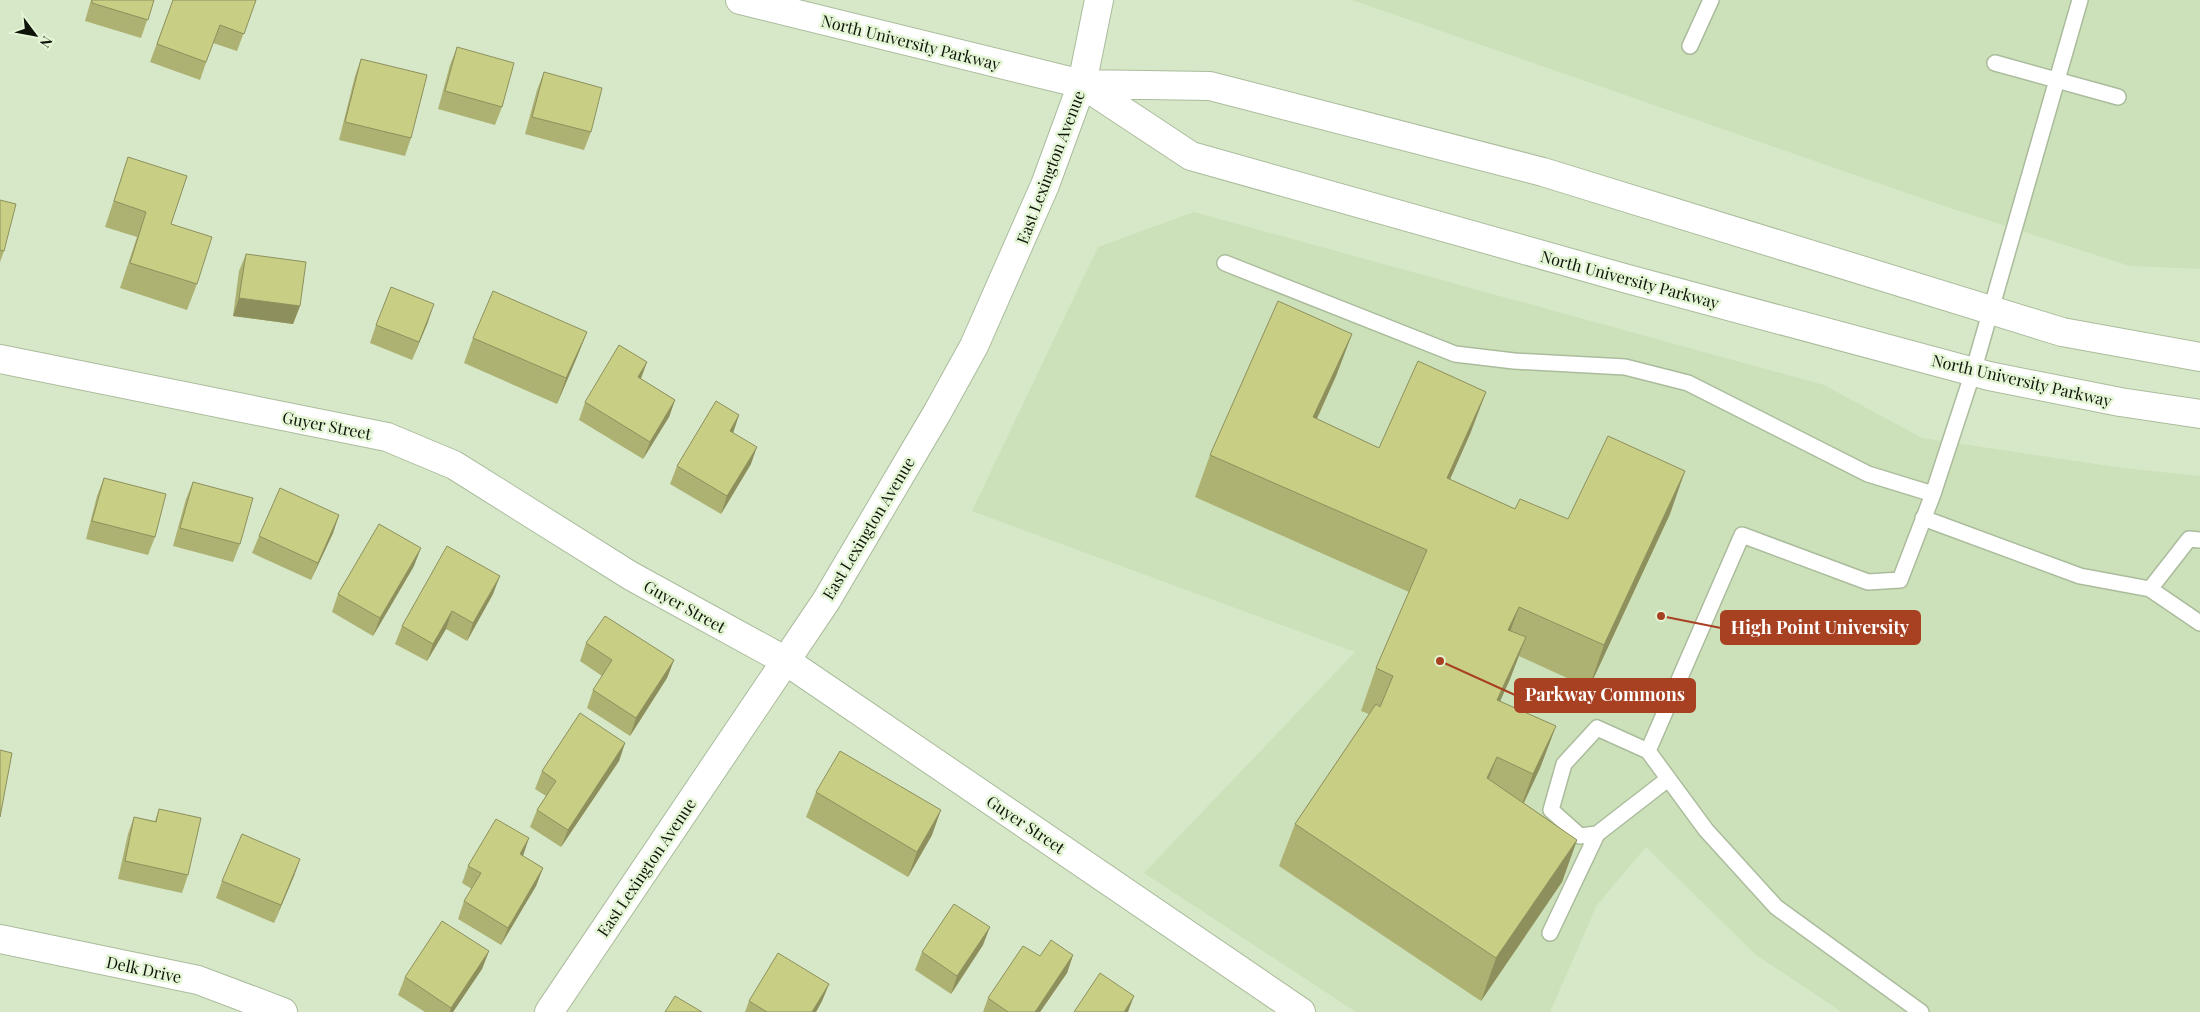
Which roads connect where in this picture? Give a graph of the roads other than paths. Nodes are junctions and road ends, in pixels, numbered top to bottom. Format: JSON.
{"nodes":[{"id":1,"x":740,"y":0,"type":"edge"},
{"id":2,"x":1099,"y":0,"type":"edge"},
{"id":3,"x":1711,"y":0,"type":"edge"},
{"id":4,"x":2080,"y":0,"type":"edge"},
{"id":5,"x":1690,"y":46,"type":"dead end"},
{"id":6,"x":1995,"y":63,"type":"dead end"},
{"id":7,"x":2057,"y":80,"type":"junction"},
{"id":8,"x":1082,"y":84,"type":"junction"},
{"id":9,"x":2118,"y":97,"type":"dead end"},
{"id":10,"x":1225,"y":263,"type":"dead end"},
{"id":11,"x":1990,"y":310,"type":"junction"},
{"id":12,"x":2200,"y":357,"type":"edge"},
{"id":13,"x":0,"y":359,"type":"edge"},
{"id":14,"x":1973,"y":372,"type":"junction"},
{"id":15,"x":2200,"y":414,"type":"edge"},
{"id":16,"x":1932,"y":494,"type":"junction"},
{"id":17,"x":1923,"y":518,"type":"junction"},
{"id":18,"x":2200,"y":540,"type":"edge"},
{"id":19,"x":2150,"y":589,"type":"junction"},
{"id":20,"x":2200,"y":623,"type":"edge"},
{"id":21,"x":786,"y":661,"type":"junction"},
{"id":22,"x":1648,"y":751,"type":"junction"},
{"id":23,"x":1668,"y":779,"type":"junction"},
{"id":24,"x":1597,"y":834,"type":"junction"},
{"id":25,"x":1550,"y":933,"type":"dead end"},
{"id":26,"x":0,"y":939,"type":"edge"},
{"id":27,"x":283,"y":1012,"type":"edge"},
{"id":28,"x":549,"y":1012,"type":"edge"},
{"id":29,"x":1301,"y":1012,"type":"edge"},
{"id":30,"x":1921,"y":1012,"type":"edge"}],
"edges":[{"from":1,"to":8,"type":"main road","name":"North University Parkway"},
{"from":2,"to":8,"type":"main road","name":"East Lexington Avenue"},
{"from":3,"to":5,"type":"lane"},
{"from":4,"to":7,"type":"lane"},
{"from":6,"to":7,"type":"lane"},
{"from":7,"to":9,"type":"lane"},
{"from":7,"to":11,"type":"lane"},
{"from":8,"to":11,"type":"main road","name":"North University Parkway"},
{"from":8,"to":14,"type":"main road","name":"North University Parkway"},
{"from":8,"to":21,"type":"main road","name":"East Lexington Avenue"},
{"from":10,"to":16,"type":"lane"},
{"from":11,"to":12,"type":"main road","name":"North University Parkway"},
{"from":11,"to":14,"type":"lane"},
{"from":13,"to":21,"type":"main road","name":"Guyer Street"},
{"from":14,"to":15,"type":"main road","name":"North University Parkway"},
{"from":14,"to":16,"type":"lane"},
{"from":16,"to":17,"type":"lane"},
{"from":17,"to":19,"type":"lane"},
{"from":17,"to":22,"type":"lane"},
{"from":18,"to":19,"type":"lane"},
{"from":19,"to":20,"type":"lane"},
{"from":21,"to":28,"type":"main road","name":"East Lexington Avenue"},
{"from":21,"to":29,"type":"main road","name":"Guyer Street"},
{"from":22,"to":23,"type":"lane"},
{"from":22,"to":24,"type":"lane"},
{"from":23,"to":24,"type":"lane"},
{"from":23,"to":30,"type":"lane"},
{"from":24,"to":25,"type":"lane"},
{"from":26,"to":27,"type":"main road","name":"Delk Drive"}]}
